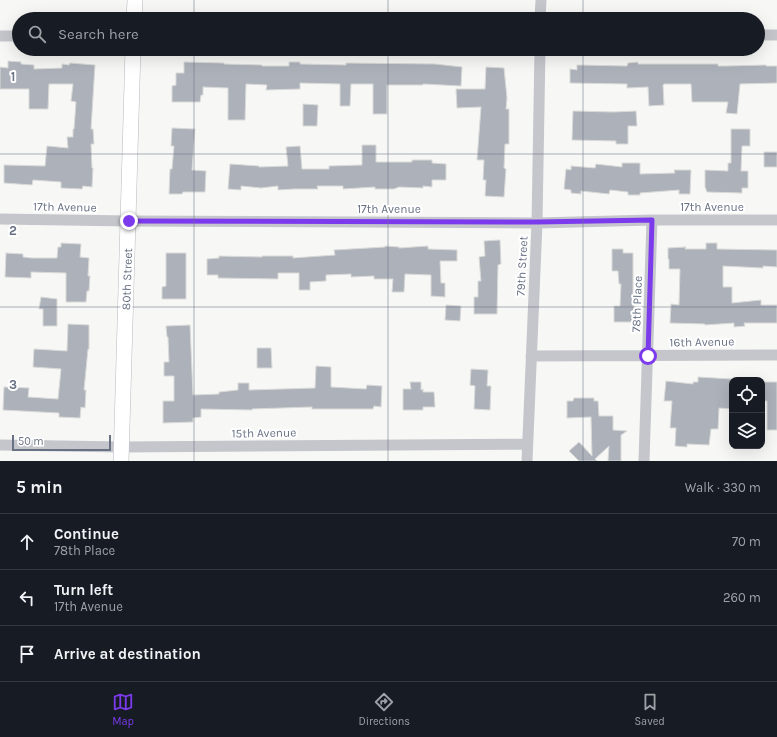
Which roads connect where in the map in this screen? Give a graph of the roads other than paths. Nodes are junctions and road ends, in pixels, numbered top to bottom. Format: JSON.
{"nodes":[{"id":1,"x":135,"y":0,"type":"edge"},
{"id":2,"x":541,"y":0,"type":"edge"},
{"id":3,"x":134,"y":12,"type":"edge"},
{"id":4,"x":540,"y":12,"type":"edge"},
{"id":5,"x":777,"y":34,"type":"edge"},
{"id":6,"x":765,"y":35,"type":"edge"},
{"id":7,"x":0,"y":36,"type":"edge"},
{"id":8,"x":12,"y":36,"type":"edge"},
{"id":9,"x":133,"y":56,"type":"edge"},
{"id":10,"x":540,"y":56,"type":"edge"},
{"id":11,"x":0,"y":219,"type":"edge"},
{"id":12,"x":652,"y":220,"type":"junction"},
{"id":13,"x":777,"y":220,"type":"edge"},
{"id":14,"x":129,"y":221,"type":"junction"},
{"id":15,"x":537,"y":222,"type":"junction"},
{"id":16,"x":777,"y":355,"type":"edge"},
{"id":17,"x":531,"y":356,"type":"junction"},
{"id":18,"x":648,"y":356,"type":"junction"},
{"id":19,"x":527,"y":444,"type":"junction"},
{"id":20,"x":0,"y":445,"type":"edge"},
{"id":21,"x":122,"y":454,"type":"edge"},
{"id":22,"x":527,"y":461,"type":"edge"},
{"id":23,"x":644,"y":461,"type":"edge"}],
"edges":[{"from":1,"to":3,"type":"street"},
{"from":2,"to":4,"type":"street"},
{"from":5,"to":6,"type":"street"},
{"from":7,"to":8,"type":"street"},
{"from":9,"to":14,"type":"street","name":"80th Street"},
{"from":10,"to":15,"type":"street","name":"79th Street"},
{"from":11,"to":14,"type":"street","name":"17th Avenue"},
{"from":12,"to":13,"type":"street","name":"17th Avenue"},
{"from":12,"to":15,"type":"street","name":"17th Avenue"},
{"from":12,"to":18,"type":"street","name":"78th Place"},
{"from":14,"to":15,"type":"street","name":"17th Avenue"},
{"from":14,"to":21,"type":"street","name":"80th Street"},
{"from":15,"to":17,"type":"street","name":"79th Street"},
{"from":16,"to":18,"type":"street","name":"16th Avenue"},
{"from":17,"to":18,"type":"street","name":"16th Avenue"},
{"from":17,"to":19,"type":"street","name":"79th Street"},
{"from":18,"to":23,"type":"street","name":"78th Place"},
{"from":19,"to":21,"type":"street","name":"15th Avenue"},
{"from":19,"to":22,"type":"street","name":"79th Street"},
{"from":20,"to":21,"type":"street","name":"15th Avenue"}]}
